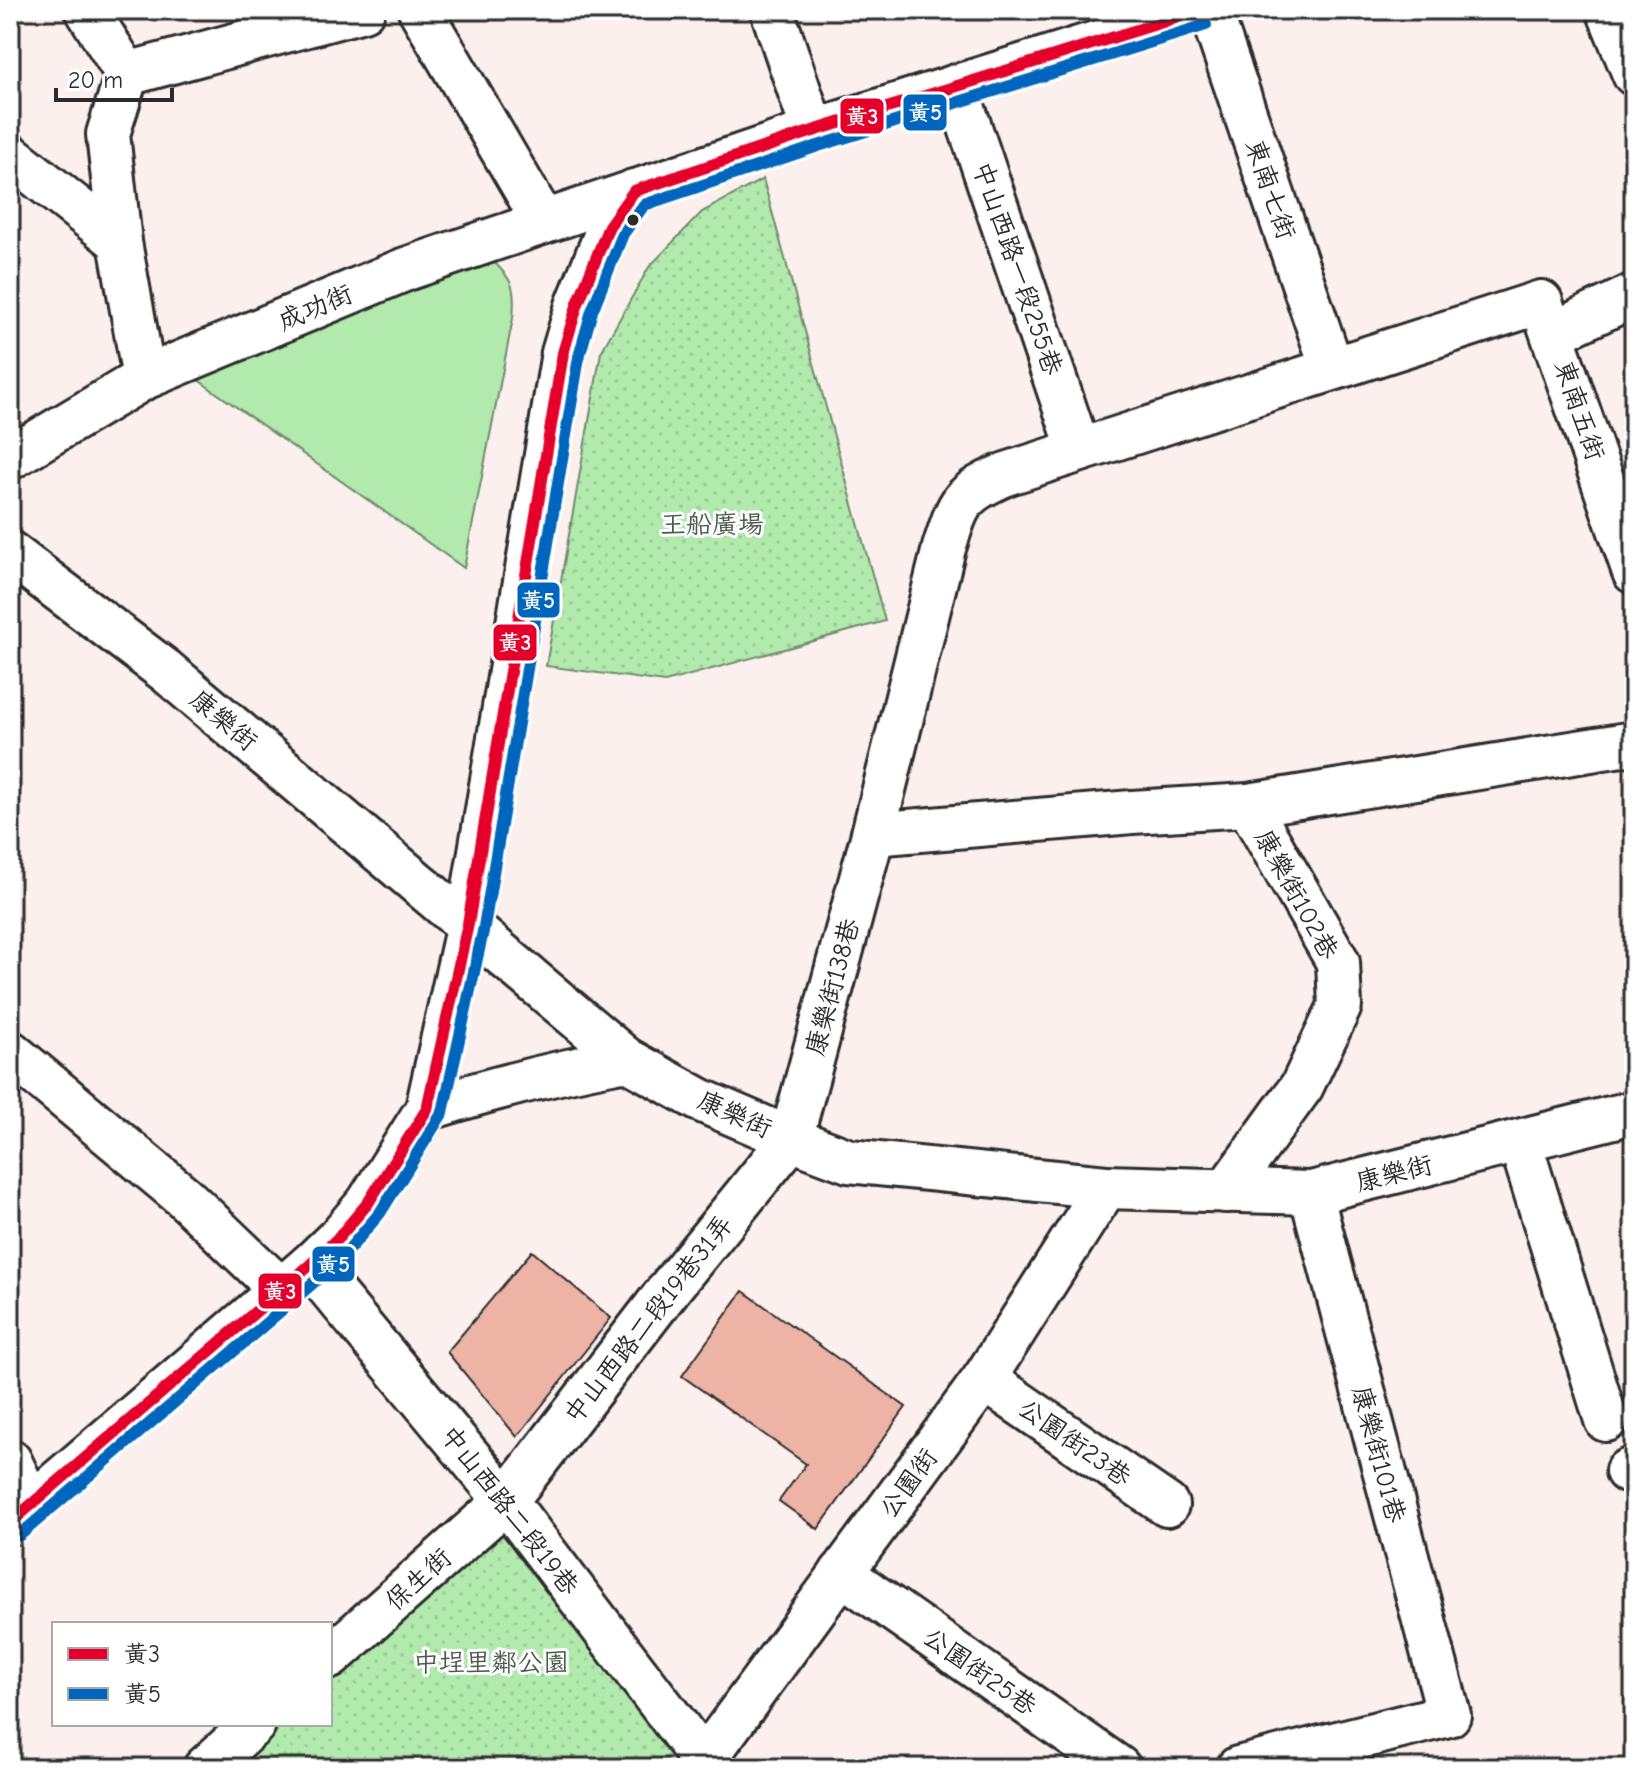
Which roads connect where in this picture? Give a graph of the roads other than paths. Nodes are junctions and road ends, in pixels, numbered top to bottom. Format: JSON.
{"nodes":[{"id":1,"x":87,"y":10,"type":"edge"},
{"id":2,"x":363,"y":10,"type":"edge"},
{"id":3,"x":420,"y":10,"type":"edge"},
{"id":4,"x":772,"y":10,"type":"edge"},
{"id":5,"x":1201,"y":10,"type":"edge"},
{"id":6,"x":1210,"y":10,"type":"edge"},
{"id":7,"x":1608,"y":10,"type":"edge"},
{"id":8,"x":127,"y":74,"type":"junction"},
{"id":9,"x":1634,"y":74,"type":"edge"},
{"id":10,"x":956,"y":86,"type":"junction"},
{"id":11,"x":813,"y":131,"type":"junction"},
{"id":12,"x":10,"y":155,"type":"edge"},
{"id":13,"x":634,"y":191,"type":"junction"},
{"id":14,"x":544,"y":222,"type":"junction"},
{"id":15,"x":120,"y":242,"type":"junction"},
{"id":16,"x":1634,"y":295,"type":"edge"},
{"id":17,"x":1554,"y":333,"type":"junction"},
{"id":18,"x":1332,"y":368,"type":"junction"},
{"id":19,"x":144,"y":378,"type":"junction"},
{"id":20,"x":1079,"y":450,"type":"junction"},
{"id":21,"x":10,"y":458,"type":"edge"},
{"id":22,"x":10,"y":553,"type":"edge"},
{"id":23,"x":1634,"y":572,"type":"edge"},
{"id":24,"x":1634,"y":743,"type":"edge"},
{"id":25,"x":1248,"y":805,"type":"junction"},
{"id":26,"x":873,"y":834,"type":"junction"},
{"id":27,"x":468,"y":924,"type":"junction"},
{"id":28,"x":626,"y":1059,"type":"junction"},
{"id":29,"x":15,"y":1064,"type":"edge"},
{"id":30,"x":427,"y":1109,"type":"junction"},
{"id":31,"x":1634,"y":1112,"type":"edge"},
{"id":32,"x":791,"y":1139,"type":"junction"},
{"id":33,"x":1520,"y":1142,"type":"junction"},
{"id":34,"x":1106,"y":1187,"type":"junction"},
{"id":35,"x":1226,"y":1191,"type":"junction"},
{"id":36,"x":1311,"y":1193,"type":"junction"},
{"id":37,"x":296,"y":1278,"type":"junction"},
{"id":38,"x":984,"y":1379,"type":"junction"},
{"id":39,"x":1606,"y":1420,"type":"dead end"},
{"id":40,"x":10,"y":1461,"type":"edge"},
{"id":41,"x":506,"y":1501,"type":"junction"},
{"id":42,"x":1167,"y":1505,"type":"dead end"},
{"id":43,"x":21,"y":1514,"type":"edge"},
{"id":44,"x":841,"y":1573,"type":"junction"},
{"id":45,"x":332,"y":1655,"type":"edge"},
{"id":46,"x":252,"y":1726,"type":"edge"},
{"id":47,"x":703,"y":1766,"type":"edge"},
{"id":48,"x":207,"y":1767,"type":"edge"},
{"id":49,"x":1119,"y":1768,"type":"edge"},
{"id":50,"x":1238,"y":1768,"type":"edge"}],
"edges":[{"from":1,"to":8,"type":"street"},
{"from":2,"to":8,"type":"street"},
{"from":3,"to":14,"type":"street"},
{"from":4,"to":11,"type":"street"},
{"from":5,"to":10,"type":"street","name":"成功街"},
{"from":6,"to":18,"type":"street","name":"東南七街"},
{"from":7,"to":9,"type":"street"},
{"from":8,"to":15,"type":"street"},
{"from":10,"to":11,"type":"street","name":"成功街"},
{"from":10,"to":20,"type":"street","name":"中山西路一段255巷"},
{"from":11,"to":13,"type":"street","name":"成功街"},
{"from":12,"to":15,"type":"street"},
{"from":13,"to":14,"type":"street","name":"成功街"},
{"from":13,"to":27,"type":"street"},
{"from":14,"to":19,"type":"street","name":"成功街"},
{"from":15,"to":19,"type":"street"},
{"from":16,"to":17,"type":"street","name":"東南五街"},
{"from":17,"to":18,"type":"street","name":"康樂街138巷"},
{"from":17,"to":23,"type":"street","name":"東南五街"},
{"from":18,"to":20,"type":"street","name":"康樂街138巷"},
{"from":19,"to":21,"type":"street","name":"成功街"},
{"from":20,"to":26,"type":"street","name":"康樂街138巷"},
{"from":22,"to":27,"type":"street","name":"康樂街"},
{"from":24,"to":25,"type":"street"},
{"from":25,"to":26,"type":"street"},
{"from":25,"to":35,"type":"street","name":"康樂街102巷"},
{"from":26,"to":32,"type":"street","name":"康樂街138巷"},
{"from":27,"to":28,"type":"street","name":"康樂街"},
{"from":27,"to":30,"type":"street"},
{"from":28,"to":30,"type":"street"},
{"from":28,"to":32,"type":"street","name":"康樂街"},
{"from":29,"to":37,"type":"street","name":"中山西路二段19巷"},
{"from":30,"to":37,"type":"street"},
{"from":31,"to":33,"type":"street","name":"康樂街"},
{"from":32,"to":34,"type":"street","name":"康樂街"},
{"from":32,"to":41,"type":"street","name":"中山西路二段19巷31弄"},
{"from":33,"to":36,"type":"street","name":"康樂街"},
{"from":33,"to":39,"type":"street"},
{"from":34,"to":35,"type":"street","name":"康樂街"},
{"from":34,"to":38,"type":"street","name":"公園街"},
{"from":35,"to":36,"type":"street","name":"康樂街"},
{"from":36,"to":50,"type":"street","name":"康樂街101巷"},
{"from":37,"to":41,"type":"street","name":"中山西路二段19巷"},
{"from":37,"to":43,"type":"street"},
{"from":38,"to":42,"type":"street","name":"公園街23巷"},
{"from":38,"to":44,"type":"street","name":"公園街"},
{"from":40,"to":43,"type":"street"},
{"from":41,"to":45,"type":"street","name":"保生街"},
{"from":41,"to":47,"type":"street","name":"中山西路二段19巷"},
{"from":44,"to":47,"type":"street","name":"公園街"},
{"from":44,"to":49,"type":"street","name":"公園街25巷"},
{"from":46,"to":48,"type":"street"}]}
